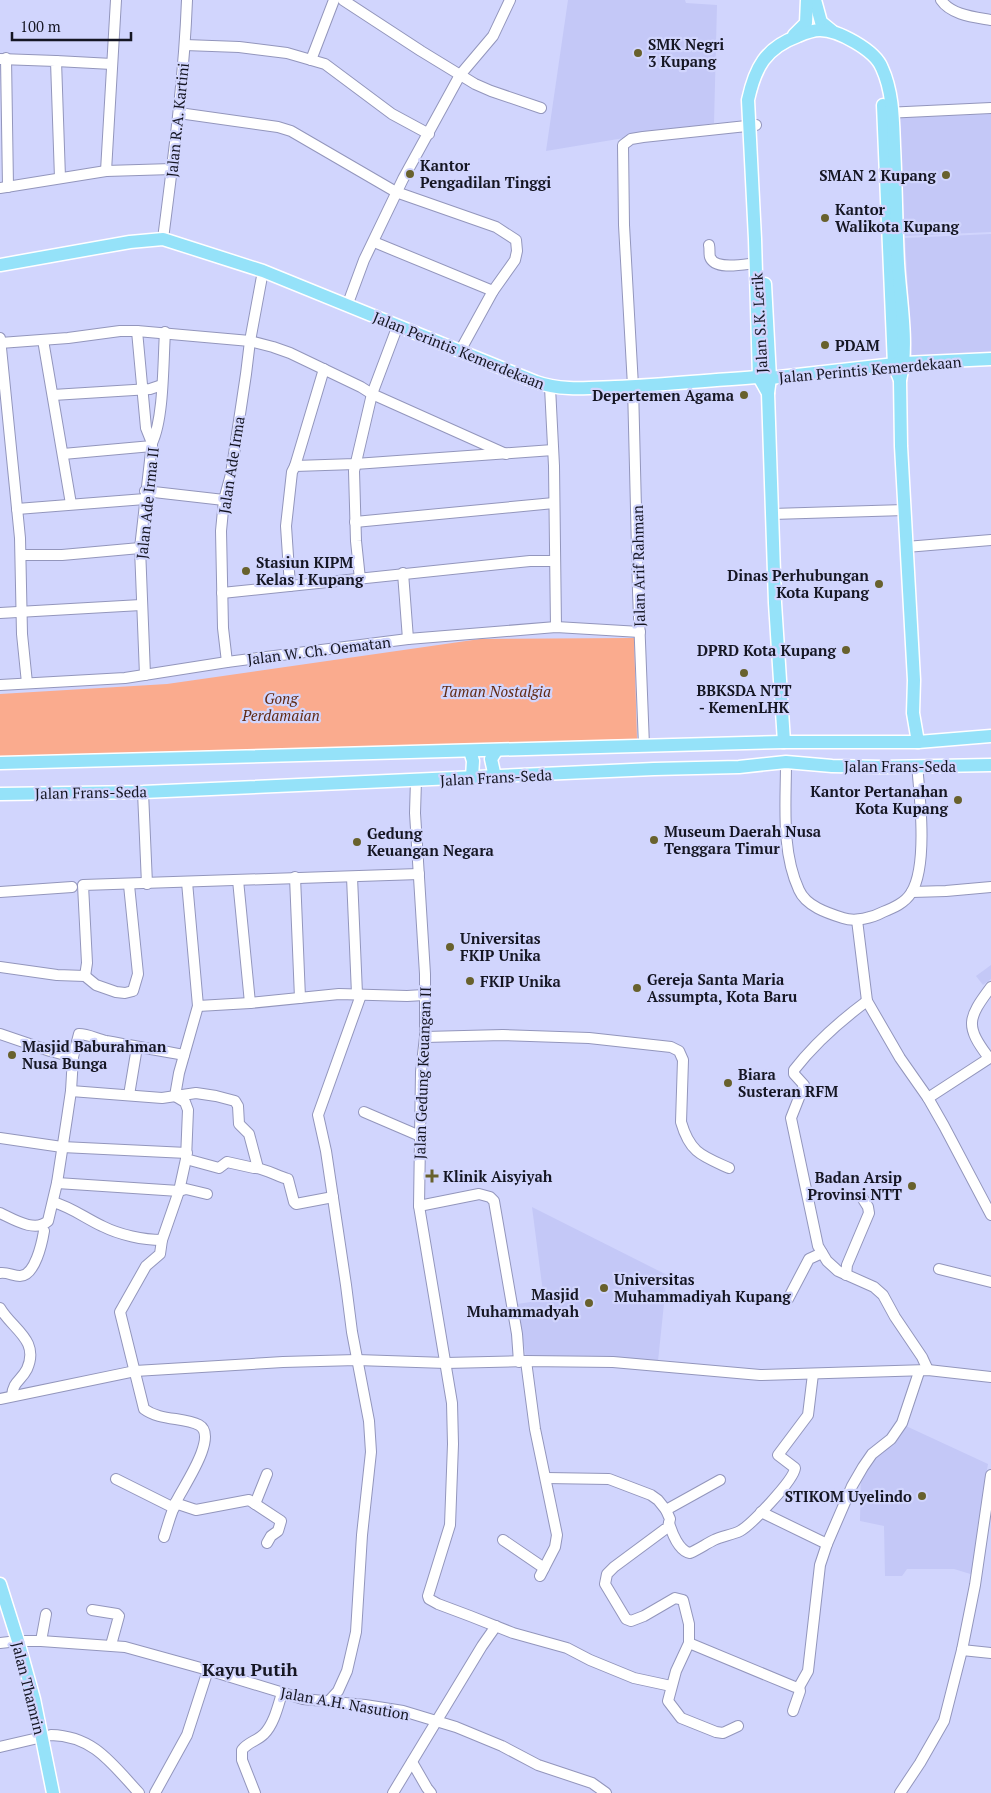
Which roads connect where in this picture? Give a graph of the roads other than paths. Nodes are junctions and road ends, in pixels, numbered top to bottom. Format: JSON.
{"nodes":[{"id":1,"x":116,"y":0,"type":"edge"},
{"id":2,"x":187,"y":0,"type":"edge"},
{"id":3,"x":334,"y":0,"type":"edge"},
{"id":4,"x":343,"y":0,"type":"edge"},
{"id":5,"x":510,"y":0,"type":"edge"},
{"id":6,"x":806,"y":0,"type":"edge"},
{"id":7,"x":815,"y":0,"type":"edge"},
{"id":8,"x":941,"y":0,"type":"edge"},
{"id":9,"x":991,"y":20,"type":"edge"},
{"id":10,"x":841,"y":36,"type":"junction"},
{"id":11,"x":789,"y":39,"type":"junction"},
{"id":12,"x":185,"y":45,"type":"junction"},
{"id":13,"x":3,"y":59,"type":"edge"},
{"id":14,"x":311,"y":60,"type":"junction"},
{"id":15,"x":56,"y":61,"type":"junction"},
{"id":16,"x":112,"y":64,"type":"junction"},
{"id":17,"x":460,"y":75,"type":"junction"},
{"id":18,"x":541,"y":108,"type":"dead end"},
{"id":19,"x":991,"y":108,"type":"edge"},
{"id":20,"x":888,"y":112,"type":"junction"},
{"id":21,"x":179,"y":113,"type":"junction"},
{"id":22,"x":752,"y":125,"type":"junction"},
{"id":23,"x":429,"y":134,"type":"junction"},
{"id":24,"x":172,"y":169,"type":"junction"},
{"id":25,"x":106,"y":170,"type":"junction"},
{"id":26,"x":60,"y":178,"type":"junction"},
{"id":27,"x":4,"y":188,"type":"edge"},
{"id":28,"x":396,"y":192,"type":"junction"},
{"id":29,"x":163,"y":239,"type":"junction"},
{"id":30,"x":374,"y":242,"type":"junction"},
{"id":31,"x":709,"y":245,"type":"dead end"},
{"id":32,"x":756,"y":263,"type":"junction"},
{"id":33,"x":0,"y":264,"type":"edge"},
{"id":34,"x":263,"y":271,"type":"junction"},
{"id":35,"x":493,"y":291,"type":"junction"},
{"id":36,"x":347,"y":306,"type":"junction"},
{"id":37,"x":398,"y":325,"type":"junction"},
{"id":38,"x":137,"y":331,"type":"junction"},
{"id":39,"x":165,"y":332,"type":"junction"},
{"id":40,"x":0,"y":337,"type":"edge"},
{"id":41,"x":43,"y":340,"type":"junction"},
{"id":42,"x":250,"y":341,"type":"junction"},
{"id":43,"x":0,"y":343,"type":"edge"},
{"id":44,"x":460,"y":351,"type":"junction"},
{"id":45,"x":991,"y":359,"type":"edge"},
{"id":46,"x":899,"y":364,"type":"junction"},
{"id":47,"x":324,"y":369,"type":"junction"},
{"id":48,"x":765,"y":378,"type":"junction"},
{"id":49,"x":162,"y":385,"type":"junction"},
{"id":50,"x":633,"y":386,"type":"junction"},
{"id":51,"x":550,"y":387,"type":"junction"},
{"id":52,"x":142,"y":389,"type":"junction"},
{"id":53,"x":372,"y":394,"type":"junction"},
{"id":54,"x":53,"y":395,"type":"junction"},
{"id":55,"x":4,"y":399,"type":"edge"},
{"id":56,"x":152,"y":444,"type":"junction"},
{"id":57,"x":553,"y":450,"type":"junction"},
{"id":58,"x":63,"y":454,"type":"junction"},
{"id":59,"x":506,"y":454,"type":"junction"},
{"id":60,"x":355,"y":464,"type":"junction"},
{"id":61,"x":295,"y":466,"type":"junction"},
{"id":62,"x":145,"y":495,"type":"junction"},
{"id":63,"x":224,"y":500,"type":"junction"},
{"id":64,"x":554,"y":503,"type":"junction"},
{"id":65,"x":71,"y":504,"type":"junction"},
{"id":66,"x":16,"y":509,"type":"junction"},
{"id":67,"x":905,"y":510,"type":"junction"},
{"id":68,"x":772,"y":514,"type":"junction"},
{"id":69,"x":355,"y":522,"type":"junction"},
{"id":70,"x":991,"y":540,"type":"edge"},
{"id":71,"x":906,"y":547,"type":"junction"},
{"id":72,"x":140,"y":548,"type":"junction"},
{"id":73,"x":20,"y":555,"type":"junction"},
{"id":74,"x":555,"y":561,"type":"junction"},
{"id":75,"x":403,"y":573,"type":"junction"},
{"id":76,"x":360,"y":579,"type":"junction"},
{"id":77,"x":290,"y":586,"type":"junction"},
{"id":78,"x":222,"y":594,"type":"junction"},
{"id":79,"x":141,"y":605,"type":"junction"},
{"id":80,"x":22,"y":611,"type":"junction"},
{"id":81,"x":0,"y":613,"type":"edge"},
{"id":82,"x":556,"y":627,"type":"junction"},
{"id":83,"x":640,"y":632,"type":"junction"},
{"id":84,"x":408,"y":639,"type":"junction"},
{"id":85,"x":227,"y":662,"type":"junction"},
{"id":86,"x":145,"y":675,"type":"junction"},
{"id":87,"x":27,"y":683,"type":"junction"},
{"id":88,"x":0,"y":686,"type":"edge"},
{"id":89,"x":991,"y":736,"type":"edge"},
{"id":90,"x":784,"y":742,"type":"junction"},
{"id":91,"x":918,"y":742,"type":"junction"},
{"id":92,"x":644,"y":746,"type":"junction"},
{"id":93,"x":496,"y":750,"type":"junction"},
{"id":94,"x":470,"y":751,"type":"junction"},
{"id":95,"x":786,"y":762,"type":"junction"},
{"id":96,"x":0,"y":763,"type":"edge"},
{"id":97,"x":917,"y":765,"type":"junction"},
{"id":98,"x":991,"y":765,"type":"edge"},
{"id":99,"x":472,"y":777,"type":"junction"},
{"id":100,"x":495,"y":777,"type":"junction"},
{"id":101,"x":416,"y":780,"type":"junction"},
{"id":102,"x":144,"y":792,"type":"junction"},
{"id":103,"x":0,"y":794,"type":"edge"},
{"id":104,"x":419,"y":874,"type":"junction"},
{"id":105,"x":295,"y":877,"type":"junction"},
{"id":106,"x":352,"y":877,"type":"junction"},
{"id":107,"x":238,"y":880,"type":"junction"},
{"id":108,"x":187,"y":882,"type":"junction"},
{"id":109,"x":147,"y":884,"type":"junction"},
{"id":110,"x":129,"y":885,"type":"junction"},
{"id":111,"x":991,"y":887,"type":"edge"},
{"id":112,"x":72,"y":888,"type":"dead end"},
{"id":113,"x":0,"y":892,"type":"edge"},
{"id":114,"x":912,"y":892,"type":"junction"},
{"id":115,"x":857,"y":920,"type":"junction"},
{"id":116,"x":0,"y":967,"type":"edge"},
{"id":117,"x":85,"y":976,"type":"junction"},
{"id":118,"x":991,"y":987,"type":"edge"},
{"id":119,"x":359,"y":994,"type":"junction"},
{"id":120,"x":424,"y":995,"type":"junction"},
{"id":121,"x":300,"y":998,"type":"junction"},
{"id":122,"x":867,"y":1001,"type":"junction"},
{"id":123,"x":250,"y":1003,"type":"junction"},
{"id":124,"x":198,"y":1006,"type":"junction"},
{"id":125,"x":0,"y":1034,"type":"edge"},
{"id":126,"x":425,"y":1037,"type":"junction"},
{"id":127,"x":137,"y":1047,"type":"junction"},
{"id":128,"x":184,"y":1055,"type":"junction"},
{"id":129,"x":73,"y":1057,"type":"junction"},
{"id":130,"x":990,"y":1057,"type":"edge"},
{"id":131,"x":71,"y":1090,"type":"junction"},
{"id":132,"x":129,"y":1095,"type":"junction"},
{"id":133,"x":175,"y":1096,"type":"junction"},
{"id":134,"x":928,"y":1098,"type":"junction"},
{"id":135,"x":364,"y":1112,"type":"dead end"},
{"id":136,"x":420,"y":1136,"type":"junction"},
{"id":137,"x":0,"y":1138,"type":"edge"},
{"id":138,"x":62,"y":1147,"type":"junction"},
{"id":139,"x":186,"y":1156,"type":"junction"},
{"id":140,"x":258,"y":1168,"type":"junction"},
{"id":141,"x":729,"y":1168,"type":"dead end"},
{"id":142,"x":57,"y":1183,"type":"junction"},
{"id":143,"x":179,"y":1191,"type":"junction"},
{"id":144,"x":208,"y":1194,"type":"dead end"},
{"id":145,"x":333,"y":1197,"type":"junction"},
{"id":146,"x":863,"y":1199,"type":"dead end"},
{"id":147,"x":53,"y":1202,"type":"junction"},
{"id":148,"x":419,"y":1206,"type":"junction"},
{"id":149,"x":0,"y":1213,"type":"edge"},
{"id":150,"x":991,"y":1215,"type":"edge"},
{"id":151,"x":44,"y":1231,"type":"dead end"},
{"id":152,"x":162,"y":1240,"type":"junction"},
{"id":153,"x":822,"y":1253,"type":"junction"},
{"id":154,"x":940,"y":1269,"type":"dead end"},
{"id":155,"x":0,"y":1273,"type":"edge"},
{"id":156,"x":846,"y":1275,"type":"junction"},
{"id":157,"x":991,"y":1282,"type":"edge"},
{"id":158,"x":788,"y":1299,"type":"dead end"},
{"id":159,"x":0,"y":1308,"type":"edge"},
{"id":160,"x":357,"y":1360,"type":"junction"},
{"id":161,"x":523,"y":1362,"type":"junction"},
{"id":162,"x":446,"y":1363,"type":"junction"},
{"id":163,"x":135,"y":1371,"type":"junction"},
{"id":164,"x":923,"y":1371,"type":"junction"},
{"id":165,"x":813,"y":1374,"type":"junction"},
{"id":166,"x":991,"y":1377,"type":"edge"},
{"id":167,"x":12,"y":1396,"type":"junction"},
{"id":168,"x":0,"y":1399,"type":"edge"},
{"id":169,"x":266,"y":1474,"type":"dead end"},
{"id":170,"x":991,"y":1475,"type":"edge"},
{"id":171,"x":546,"y":1478,"type":"junction"},
{"id":172,"x":116,"y":1479,"type":"dead end"},
{"id":173,"x":720,"y":1480,"type":"dead end"},
{"id":174,"x":255,"y":1504,"type":"junction"},
{"id":175,"x":175,"y":1505,"type":"junction"},
{"id":176,"x":666,"y":1510,"type":"junction"},
{"id":177,"x":761,"y":1512,"type":"junction"},
{"id":178,"x":669,"y":1523,"type":"junction"},
{"id":179,"x":164,"y":1537,"type":"dead end"},
{"id":180,"x":504,"y":1540,"type":"dead end"},
{"id":181,"x":267,"y":1543,"type":"dead end"},
{"id":182,"x":827,"y":1544,"type":"junction"},
{"id":183,"x":0,"y":1584,"type":"edge"},
{"id":184,"x":92,"y":1610,"type":"dead end"},
{"id":185,"x":46,"y":1614,"type":"dead end"},
{"id":186,"x":496,"y":1626,"type":"junction"},
{"id":187,"x":18,"y":1640,"type":"junction"},
{"id":188,"x":41,"y":1641,"type":"junction"},
{"id":189,"x":0,"y":1643,"type":"edge"},
{"id":190,"x":689,"y":1643,"type":"junction"},
{"id":191,"x":111,"y":1646,"type":"junction"},
{"id":192,"x":962,"y":1650,"type":"junction"},
{"id":193,"x":991,"y":1653,"type":"edge"},
{"id":194,"x":208,"y":1670,"type":"junction"},
{"id":195,"x":671,"y":1686,"type":"junction"},
{"id":196,"x":800,"y":1687,"type":"junction"},
{"id":197,"x":282,"y":1693,"type":"junction"},
{"id":198,"x":328,"y":1702,"type":"junction"},
{"id":199,"x":793,"y":1711,"type":"dead end"},
{"id":200,"x":437,"y":1721,"type":"junction"},
{"id":201,"x":738,"y":1726,"type":"dead end"},
{"id":202,"x":42,"y":1738,"type":"junction"},
{"id":203,"x":0,"y":1747,"type":"edge"},
{"id":204,"x":412,"y":1762,"type":"junction"},
{"id":205,"x":904,"y":1792,"type":"edge"},
{"id":206,"x":53,"y":1793,"type":"edge"},
{"id":207,"x":139,"y":1793,"type":"edge"},
{"id":208,"x":155,"y":1793,"type":"edge"},
{"id":209,"x":255,"y":1793,"type":"edge"},
{"id":210,"x":393,"y":1793,"type":"edge"},
{"id":211,"x":431,"y":1793,"type":"edge"},
{"id":212,"x":606,"y":1793,"type":"edge"}],
"edges":[{"from":1,"to":16,"type":"street"},
{"from":2,"to":12,"type":"street","name":"Jalan R.A. Kartini"},
{"from":3,"to":14,"type":"street"},
{"from":4,"to":17,"type":"street"},
{"from":5,"to":17,"type":"street"},
{"from":6,"to":11,"type":"main road","name":"Jalan S.K. Lerik"},
{"from":7,"to":10,"type":"main road"},
{"from":8,"to":9,"type":"street"},
{"from":10,"to":11,"type":"main road","name":"Jalan S.K. Lerik"},
{"from":10,"to":20,"type":"main road","name":"Jalan S.K. Lerik"},
{"from":11,"to":22,"type":"main road","name":"Jalan S.K. Lerik"},
{"from":12,"to":14,"type":"street"},
{"from":12,"to":21,"type":"street","name":"Jalan R.A. Kartini"},
{"from":13,"to":15,"type":"street"},
{"from":13,"to":27,"type":"street"},
{"from":14,"to":23,"type":"street"},
{"from":15,"to":16,"type":"street"},
{"from":15,"to":26,"type":"street"},
{"from":16,"to":25,"type":"street"},
{"from":17,"to":18,"type":"street"},
{"from":17,"to":23,"type":"street"},
{"from":19,"to":20,"type":"street"},
{"from":20,"to":22,"type":"main road"},
{"from":20,"to":46,"type":"main road","name":"Jalan S.K. Lerik"},
{"from":21,"to":24,"type":"street","name":"Jalan R.A. Kartini"},
{"from":21,"to":28,"type":"street"},
{"from":22,"to":32,"type":"main road","name":"Jalan S.K. Lerik"},
{"from":22,"to":48,"type":"main road"},
{"from":22,"to":50,"type":"street","name":"Jalan Arif Rahman"},
{"from":23,"to":28,"type":"street"},
{"from":24,"to":25,"type":"street"},
{"from":24,"to":29,"type":"street","name":"Jalan R.A. Kartini"},
{"from":25,"to":26,"type":"street"},
{"from":26,"to":27,"type":"street"},
{"from":28,"to":30,"type":"street"},
{"from":28,"to":35,"type":"street"},
{"from":29,"to":33,"type":"main road","name":"Jalan Perintis Kemerdekaan"},
{"from":29,"to":34,"type":"main road","name":"Jalan Perintis Kemerdekaan"},
{"from":30,"to":35,"type":"street"},
{"from":30,"to":36,"type":"street"},
{"from":31,"to":32,"type":"street"},
{"from":32,"to":48,"type":"main road","name":"Jalan S.K. Lerik"},
{"from":34,"to":36,"type":"main road","name":"Jalan Perintis Kemerdekaan"},
{"from":34,"to":42,"type":"street","name":"Jalan Ade Irma"},
{"from":35,"to":44,"type":"street"},
{"from":36,"to":37,"type":"main road","name":"Jalan Perintis Kemerdekaan"},
{"from":37,"to":44,"type":"main road","name":"Jalan Perintis Kemerdekaan"},
{"from":37,"to":53,"type":"street"},
{"from":38,"to":39,"type":"street"},
{"from":38,"to":41,"type":"street"},
{"from":38,"to":52,"type":"street"},
{"from":39,"to":42,"type":"street"},
{"from":39,"to":49,"type":"street","name":"Jalan Ade Irma II"},
{"from":40,"to":43,"type":"street"},
{"from":41,"to":43,"type":"street"},
{"from":41,"to":54,"type":"street"},
{"from":42,"to":47,"type":"street"},
{"from":42,"to":63,"type":"street","name":"Jalan Ade Irma"},
{"from":43,"to":55,"type":"street"},
{"from":44,"to":51,"type":"main road","name":"Jalan Perintis Kemerdekaan"},
{"from":45,"to":46,"type":"main road","name":"Jalan Perintis Kemerdekaan"},
{"from":46,"to":48,"type":"main road","name":"Jalan Perintis Kemerdekaan"},
{"from":46,"to":67,"type":"main road","name":"Jalan S.K. Lerik"},
{"from":47,"to":53,"type":"street"},
{"from":47,"to":61,"type":"street"},
{"from":48,"to":50,"type":"main road","name":"Jalan Perintis Kemerdekaan"},
{"from":48,"to":68,"type":"main road","name":"Jalan S.K. Lerik"},
{"from":49,"to":52,"type":"street"},
{"from":49,"to":56,"type":"street","name":"Jalan Ade Irma II"},
{"from":50,"to":51,"type":"main road","name":"Jalan Perintis Kemerdekaan"},
{"from":50,"to":83,"type":"street","name":"Jalan Arif Rahman"},
{"from":51,"to":57,"type":"street"},
{"from":52,"to":54,"type":"street"},
{"from":52,"to":56,"type":"street"},
{"from":53,"to":59,"type":"street"},
{"from":53,"to":60,"type":"street"},
{"from":54,"to":58,"type":"street"},
{"from":55,"to":66,"type":"street"},
{"from":56,"to":58,"type":"street"},
{"from":56,"to":62,"type":"street","name":"Jalan Ade Irma II"},
{"from":57,"to":59,"type":"street"},
{"from":57,"to":64,"type":"street"},
{"from":58,"to":65,"type":"street"},
{"from":59,"to":60,"type":"street"},
{"from":60,"to":61,"type":"street"},
{"from":60,"to":69,"type":"street"},
{"from":61,"to":77,"type":"street"},
{"from":62,"to":63,"type":"street"},
{"from":62,"to":65,"type":"street"},
{"from":62,"to":72,"type":"street","name":"Jalan Ade Irma II"},
{"from":63,"to":78,"type":"street","name":"Jalan Ade Irma"},
{"from":64,"to":69,"type":"street"},
{"from":64,"to":74,"type":"street"},
{"from":65,"to":66,"type":"street"},
{"from":66,"to":73,"type":"street"},
{"from":67,"to":68,"type":"street"},
{"from":67,"to":71,"type":"main road"},
{"from":68,"to":90,"type":"main road","name":"Jalan S.K. Lerik"},
{"from":69,"to":76,"type":"street"},
{"from":70,"to":71,"type":"street"},
{"from":71,"to":91,"type":"main road"},
{"from":72,"to":73,"type":"street"},
{"from":72,"to":79,"type":"street","name":"Jalan Ade Irma II"},
{"from":73,"to":80,"type":"street"},
{"from":74,"to":75,"type":"street"},
{"from":74,"to":82,"type":"street"},
{"from":75,"to":76,"type":"street"},
{"from":75,"to":84,"type":"street"},
{"from":76,"to":77,"type":"street"},
{"from":77,"to":78,"type":"street"},
{"from":78,"to":85,"type":"street","name":"Jalan Ade Irma"},
{"from":79,"to":80,"type":"street"},
{"from":79,"to":86,"type":"street","name":"Jalan Ade Irma II"},
{"from":80,"to":81,"type":"street"},
{"from":80,"to":87,"type":"street"},
{"from":82,"to":83,"type":"street","name":"Jalan W. Ch. Oematan"},
{"from":82,"to":84,"type":"street","name":"Jalan W. Ch. Oematan"},
{"from":83,"to":92,"type":"street","name":"Jalan Arif Rahman"},
{"from":84,"to":85,"type":"street","name":"Jalan W. Ch. Oematan"},
{"from":85,"to":86,"type":"street","name":"Jalan W. Ch. Oematan"},
{"from":86,"to":87,"type":"street","name":"Jalan W. Ch. Oematan"},
{"from":87,"to":88,"type":"street","name":"Jalan W. Ch. Oematan"},
{"from":89,"to":91,"type":"main road","name":"Jalan Frans-Seda"},
{"from":90,"to":91,"type":"main road","name":"Jalan Frans-Seda"},
{"from":90,"to":92,"type":"main road","name":"Jalan Frans-Seda"},
{"from":92,"to":93,"type":"main road","name":"Jalan Frans-Seda"},
{"from":93,"to":94,"type":"main road","name":"Jalan Frans-Seda"},
{"from":93,"to":100,"type":"main road"},
{"from":94,"to":96,"type":"main road","name":"Jalan Frans-Seda"},
{"from":94,"to":99,"type":"main road"},
{"from":95,"to":97,"type":"main road","name":"Jalan Frans-Seda"},
{"from":95,"to":100,"type":"main road","name":"Jalan Frans-Seda"},
{"from":95,"to":115,"type":"street"},
{"from":97,"to":98,"type":"main road","name":"Jalan Frans-Seda"},
{"from":97,"to":114,"type":"street"},
{"from":99,"to":100,"type":"main road","name":"Jalan Frans-Seda"},
{"from":99,"to":101,"type":"main road","name":"Jalan Frans-Seda"},
{"from":101,"to":102,"type":"main road","name":"Jalan Frans-Seda"},
{"from":101,"to":104,"type":"street","name":"Jalan Gedung Keuangan II"},
{"from":102,"to":103,"type":"main road","name":"Jalan Frans-Seda"},
{"from":102,"to":109,"type":"street"},
{"from":104,"to":106,"type":"street"},
{"from":104,"to":120,"type":"street","name":"Jalan Gedung Keuangan II"},
{"from":105,"to":106,"type":"street"},
{"from":105,"to":107,"type":"street"},
{"from":105,"to":121,"type":"street"},
{"from":106,"to":119,"type":"street"},
{"from":107,"to":108,"type":"street"},
{"from":107,"to":123,"type":"street"},
{"from":108,"to":109,"type":"street"},
{"from":108,"to":124,"type":"street"},
{"from":109,"to":110,"type":"street"},
{"from":110,"to":117,"type":"street"},
{"from":110,"to":117,"type":"street"},
{"from":111,"to":114,"type":"street"},
{"from":112,"to":113,"type":"street"},
{"from":114,"to":115,"type":"street"},
{"from":115,"to":122,"type":"street"},
{"from":116,"to":117,"type":"street"},
{"from":118,"to":130,"type":"street"},
{"from":119,"to":120,"type":"street"},
{"from":119,"to":121,"type":"street"},
{"from":119,"to":145,"type":"street"},
{"from":120,"to":126,"type":"street","name":"Jalan Gedung Keuangan II"},
{"from":121,"to":123,"type":"street"},
{"from":122,"to":134,"type":"street"},
{"from":122,"to":153,"type":"street"},
{"from":123,"to":124,"type":"street"},
{"from":124,"to":128,"type":"street"},
{"from":125,"to":129,"type":"street"},
{"from":126,"to":136,"type":"street","name":"Jalan Gedung Keuangan II"},
{"from":126,"to":141,"type":"street"},
{"from":127,"to":128,"type":"street"},
{"from":127,"to":129,"type":"street"},
{"from":127,"to":132,"type":"street"},
{"from":128,"to":133,"type":"street"},
{"from":129,"to":131,"type":"street"},
{"from":130,"to":134,"type":"street"},
{"from":131,"to":132,"type":"street"},
{"from":131,"to":138,"type":"street"},
{"from":132,"to":133,"type":"street"},
{"from":133,"to":139,"type":"street"},
{"from":133,"to":140,"type":"street"},
{"from":134,"to":150,"type":"street"},
{"from":135,"to":136,"type":"street"},
{"from":136,"to":148,"type":"street","name":"Jalan Gedung Keuangan II"},
{"from":137,"to":138,"type":"street"},
{"from":138,"to":139,"type":"street"},
{"from":138,"to":142,"type":"street"},
{"from":139,"to":140,"type":"street"},
{"from":139,"to":143,"type":"street"},
{"from":140,"to":145,"type":"street"},
{"from":142,"to":143,"type":"street"},
{"from":142,"to":147,"type":"street"},
{"from":143,"to":144,"type":"street"},
{"from":143,"to":152,"type":"street"},
{"from":145,"to":160,"type":"street"},
{"from":146,"to":156,"type":"street"},
{"from":147,"to":149,"type":"street"},
{"from":147,"to":152,"type":"street"},
{"from":148,"to":161,"type":"street"},
{"from":148,"to":162,"type":"street","name":"Jalan Gedung Keuangan II"},
{"from":151,"to":155,"type":"street"},
{"from":152,"to":163,"type":"street"},
{"from":153,"to":156,"type":"street"},
{"from":153,"to":158,"type":"street"},
{"from":154,"to":157,"type":"street"},
{"from":156,"to":164,"type":"street"},
{"from":159,"to":167,"type":"street"},
{"from":160,"to":162,"type":"street"},
{"from":160,"to":163,"type":"street"},
{"from":160,"to":198,"type":"street"},
{"from":161,"to":162,"type":"street"},
{"from":161,"to":165,"type":"street"},
{"from":161,"to":171,"type":"street"},
{"from":162,"to":186,"type":"street","name":"Jalan Gedung Keuangan II"},
{"from":163,"to":167,"type":"street"},
{"from":163,"to":175,"type":"street"},
{"from":164,"to":165,"type":"street"},
{"from":164,"to":166,"type":"street"},
{"from":164,"to":182,"type":"street"},
{"from":165,"to":177,"type":"street"},
{"from":167,"to":168,"type":"street"},
{"from":169,"to":174,"type":"street"},
{"from":170,"to":192,"type":"street"},
{"from":171,"to":176,"type":"street"},
{"from":171,"to":180,"type":"street"},
{"from":172,"to":175,"type":"street"},
{"from":173,"to":176,"type":"street"},
{"from":174,"to":175,"type":"street"},
{"from":174,"to":181,"type":"street"},
{"from":175,"to":179,"type":"street"},
{"from":176,"to":178,"type":"street"},
{"from":177,"to":178,"type":"street"},
{"from":177,"to":182,"type":"street"},
{"from":178,"to":190,"type":"street"},
{"from":182,"to":196,"type":"street"},
{"from":183,"to":187,"type":"main road","name":"Jalan Thamrin"},
{"from":184,"to":191,"type":"street"},
{"from":185,"to":188,"type":"street"},
{"from":186,"to":195,"type":"street"},
{"from":186,"to":200,"type":"street"},
{"from":187,"to":188,"type":"street","name":"Jalan A.H. Nasution"},
{"from":187,"to":189,"type":"street","name":"Jalan A.H. Nasution"},
{"from":187,"to":202,"type":"main road","name":"Jalan Thamrin"},
{"from":188,"to":191,"type":"street","name":"Jalan A.H. Nasution"},
{"from":190,"to":195,"type":"street"},
{"from":190,"to":196,"type":"street"},
{"from":191,"to":194,"type":"street","name":"Jalan A.H. Nasution"},
{"from":192,"to":193,"type":"street"},
{"from":192,"to":205,"type":"street"},
{"from":194,"to":197,"type":"street","name":"Jalan A.H. Nasution"},
{"from":194,"to":208,"type":"street"},
{"from":195,"to":201,"type":"street"},
{"from":196,"to":199,"type":"street"},
{"from":197,"to":198,"type":"street","name":"Jalan A.H. Nasution"},
{"from":197,"to":209,"type":"street"},
{"from":198,"to":200,"type":"street","name":"Jalan A.H. Nasution"},
{"from":200,"to":204,"type":"street"},
{"from":200,"to":212,"type":"street","name":"Jalan A.H. Nasution"},
{"from":202,"to":203,"type":"street"},
{"from":202,"to":206,"type":"main road","name":"Jalan Thamrin"},
{"from":202,"to":207,"type":"street"},
{"from":204,"to":210,"type":"street"},
{"from":204,"to":211,"type":"street"}]}
